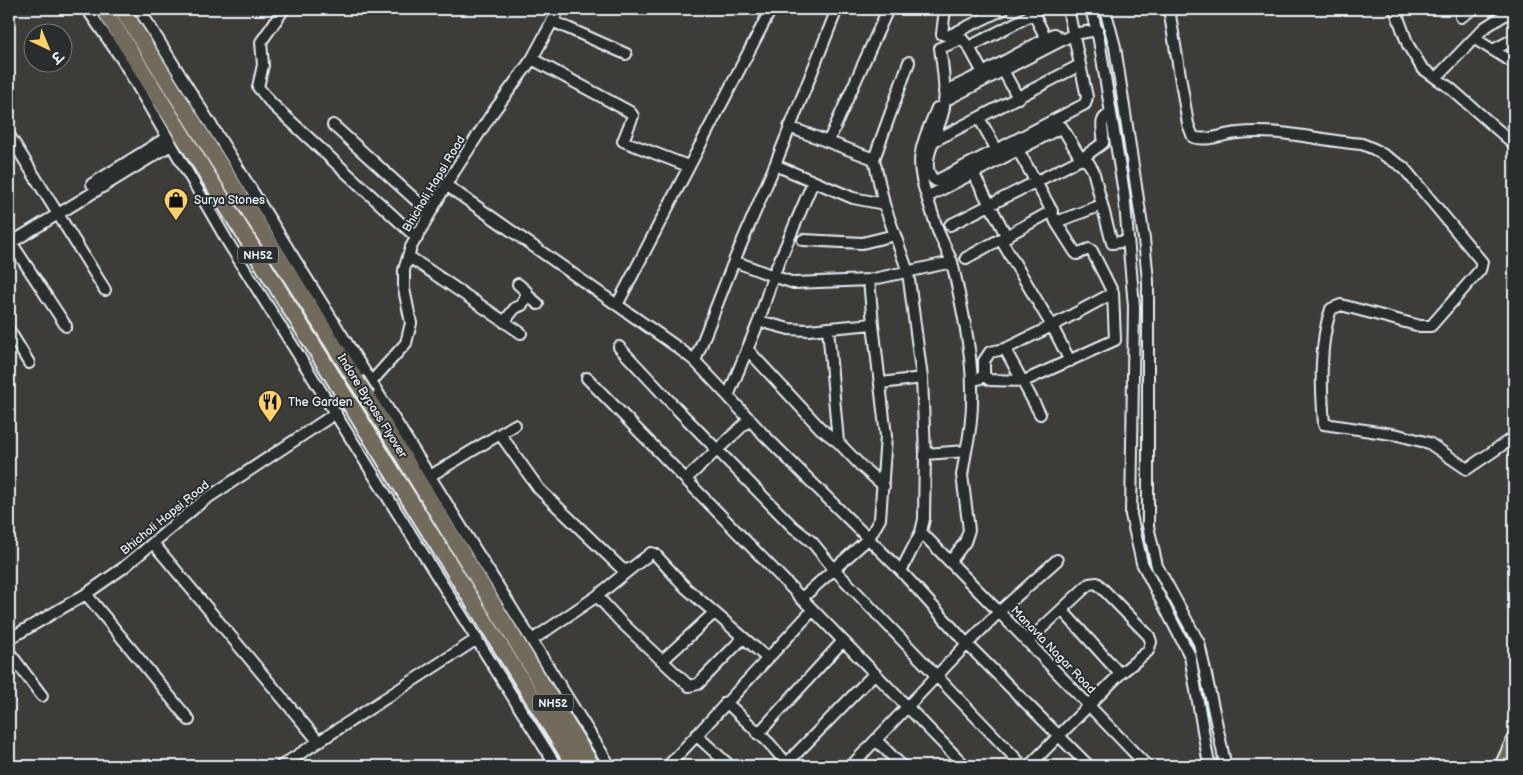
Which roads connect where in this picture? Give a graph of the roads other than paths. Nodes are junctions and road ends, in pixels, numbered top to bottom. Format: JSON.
{"nodes":[{"id":1,"x":86,"y":9,"type":"edge"},
{"id":2,"x":104,"y":9,"type":"edge"},
{"id":3,"x":122,"y":9,"type":"edge"},
{"id":4,"x":139,"y":9,"type":"edge"},
{"id":5,"x":284,"y":9,"type":"edge"},
{"id":6,"x":559,"y":9,"type":"edge"},
{"id":7,"x":771,"y":9,"type":"edge"},
{"id":8,"x":837,"y":9,"type":"edge"},
{"id":9,"x":888,"y":9,"type":"edge"},
{"id":10,"x":945,"y":9,"type":"edge"},
{"id":11,"x":1004,"y":9,"type":"edge"},
{"id":12,"x":1068,"y":9,"type":"edge"},
{"id":13,"x":1091,"y":9,"type":"edge"},
{"id":14,"x":1105,"y":9,"type":"edge"},
{"id":15,"x":1169,"y":9,"type":"edge"},
{"id":16,"x":1395,"y":9,"type":"edge"},
{"id":17,"x":1473,"y":9,"type":"edge"},
{"id":18,"x":1514,"y":9,"type":"edge"},
{"id":19,"x":1032,"y":11,"type":"edge"},
{"id":20,"x":1461,"y":17,"type":"dead end"},
{"id":21,"x":552,"y":21,"type":"junction"},
{"id":22,"x":1097,"y":30,"type":"junction"},
{"id":23,"x":1074,"y":34,"type":"junction"},
{"id":24,"x":1475,"y":39,"type":"junction"},
{"id":25,"x":1514,"y":40,"type":"edge"},
{"id":26,"x":1048,"y":42,"type":"junction"},
{"id":27,"x":969,"y":47,"type":"junction"},
{"id":28,"x":1493,"y":50,"type":"junction"},
{"id":29,"x":144,"y":54,"type":"junction"},
{"id":30,"x":626,"y":54,"type":"dead end"},
{"id":31,"x":532,"y":58,"type":"junction"},
{"id":32,"x":910,"y":62,"type":"dead end"},
{"id":33,"x":1514,"y":63,"type":"edge"},
{"id":34,"x":1080,"y":65,"type":"junction"},
{"id":35,"x":1003,"y":70,"type":"junction"},
{"id":36,"x":983,"y":73,"type":"junction"},
{"id":37,"x":1436,"y":78,"type":"junction"},
{"id":38,"x":1018,"y":98,"type":"junction"},
{"id":39,"x":942,"y":100,"type":"junction"},
{"id":40,"x":1111,"y":114,"type":"junction"},
{"id":41,"x":979,"y":118,"type":"junction"},
{"id":42,"x":333,"y":124,"type":"dead end"},
{"id":43,"x":789,"y":126,"type":"junction"},
{"id":44,"x":9,"y":135,"type":"edge"},
{"id":45,"x":829,"y":140,"type":"junction"},
{"id":46,"x":168,"y":142,"type":"junction"},
{"id":47,"x":932,"y":142,"type":"junction"},
{"id":48,"x":1514,"y":144,"type":"edge"},
{"id":49,"x":997,"y":150,"type":"junction"},
{"id":50,"x":1018,"y":150,"type":"junction"},
{"id":51,"x":874,"y":159,"type":"junction"},
{"id":52,"x":1081,"y":159,"type":"junction"},
{"id":53,"x":775,"y":165,"type":"junction"},
{"id":54,"x":688,"y":166,"type":"junction"},
{"id":55,"x":973,"y":174,"type":"junction"},
{"id":56,"x":1035,"y":181,"type":"junction"},
{"id":57,"x":812,"y":182,"type":"junction"},
{"id":58,"x":446,"y":185,"type":"junction"},
{"id":59,"x":927,"y":197,"type":"junction"},
{"id":60,"x":884,"y":204,"type":"junction"},
{"id":61,"x":989,"y":205,"type":"junction"},
{"id":62,"x":1102,"y":205,"type":"junction"},
{"id":63,"x":56,"y":211,"type":"junction"},
{"id":64,"x":1052,"y":211,"type":"junction"},
{"id":65,"x":430,"y":213,"type":"junction"},
{"id":66,"x":1056,"y":222,"type":"junction"},
{"id":67,"x":950,"y":226,"type":"dead end"},
{"id":68,"x":895,"y":235,"type":"junction"},
{"id":69,"x":417,"y":238,"type":"junction"},
{"id":70,"x":1004,"y":239,"type":"junction"},
{"id":71,"x":9,"y":240,"type":"edge"},
{"id":72,"x":803,"y":240,"type":"dead end"},
{"id":73,"x":1128,"y":241,"type":"junction"},
{"id":74,"x":408,"y":256,"type":"junction"},
{"id":75,"x":966,"y":258,"type":"dead end"},
{"id":76,"x":734,"y":260,"type":"junction"},
{"id":77,"x":952,"y":262,"type":"junction"},
{"id":78,"x":908,"y":272,"type":"junction"},
{"id":79,"x":773,"y":276,"type":"junction"},
{"id":80,"x":869,"y":280,"type":"junction"},
{"id":81,"x":518,"y":284,"type":"dead end"},
{"id":82,"x":106,"y":290,"type":"dead end"},
{"id":83,"x":1114,"y":293,"type":"junction"},
{"id":84,"x":526,"y":294,"type":"junction"},
{"id":85,"x":538,"y":304,"type":"dead end"},
{"id":86,"x":617,"y":305,"type":"junction"},
{"id":87,"x":759,"y":321,"type":"junction"},
{"id":88,"x":504,"y":322,"type":"junction"},
{"id":89,"x":873,"y":324,"type":"junction"},
{"id":90,"x":66,"y":326,"type":"dead end"},
{"id":91,"x":1052,"y":326,"type":"junction"},
{"id":92,"x":828,"y":328,"type":"junction"},
{"id":93,"x":9,"y":330,"type":"edge"},
{"id":94,"x":521,"y":333,"type":"dead end"},
{"id":95,"x":619,"y":347,"type":"dead end"},
{"id":96,"x":1005,"y":349,"type":"junction"},
{"id":97,"x":748,"y":350,"type":"junction"},
{"id":98,"x":695,"y":361,"type":"junction"},
{"id":99,"x":1070,"y":361,"type":"junction"},
{"id":100,"x":29,"y":363,"type":"dead end"},
{"id":101,"x":984,"y":376,"type":"junction"},
{"id":102,"x":586,"y":378,"type":"dead end"},
{"id":103,"x":922,"y":378,"type":"junction"},
{"id":104,"x":372,"y":381,"type":"junction"},
{"id":105,"x":972,"y":381,"type":"junction"},
{"id":106,"x":1024,"y":382,"type":"junction"},
{"id":107,"x":881,"y":383,"type":"junction"},
{"id":108,"x":728,"y":396,"type":"junction"},
{"id":109,"x":336,"y":413,"type":"junction"},
{"id":110,"x":1040,"y":414,"type":"dead end"},
{"id":111,"x":750,"y":419,"type":"junction"},
{"id":112,"x":515,"y":425,"type":"dead end"},
{"id":113,"x":500,"y":434,"type":"junction"},
{"id":114,"x":1514,"y":437,"type":"edge"},
{"id":115,"x":838,"y":442,"type":"junction"},
{"id":116,"x":716,"y":449,"type":"junction"},
{"id":117,"x":966,"y":451,"type":"junction"},
{"id":118,"x":925,"y":454,"type":"junction"},
{"id":119,"x":430,"y":476,"type":"junction"},
{"id":120,"x":686,"y":479,"type":"junction"},
{"id":121,"x":884,"y":486,"type":"junction"},
{"id":122,"x":921,"y":532,"type":"junction"},
{"id":123,"x":869,"y":538,"type":"junction"},
{"id":124,"x":153,"y":543,"type":"junction"},
{"id":125,"x":1057,"y":560,"type":"dead end"},
{"id":126,"x":950,"y":562,"type":"junction"},
{"id":127,"x":834,"y":569,"type":"junction"},
{"id":128,"x":629,"y":570,"type":"junction"},
{"id":129,"x":901,"y":571,"type":"junction"},
{"id":130,"x":86,"y":594,"type":"junction"},
{"id":131,"x":598,"y":596,"type":"junction"},
{"id":132,"x":801,"y":599,"type":"junction"},
{"id":133,"x":1062,"y":610,"type":"junction"},
{"id":134,"x":812,"y":612,"type":"junction"},
{"id":135,"x":999,"y":612,"type":"junction"},
{"id":136,"x":714,"y":613,"type":"junction"},
{"id":137,"x":9,"y":639,"type":"edge"},
{"id":138,"x":476,"y":639,"type":"junction"},
{"id":139,"x":742,"y":639,"type":"junction"},
{"id":140,"x":532,"y":640,"type":"junction"},
{"id":141,"x":842,"y":642,"type":"junction"},
{"id":142,"x":1027,"y":642,"type":"junction"},
{"id":143,"x":967,"y":644,"type":"junction"},
{"id":144,"x":9,"y":652,"type":"edge"},
{"id":145,"x":767,"y":658,"type":"junction"},
{"id":146,"x":663,"y":660,"type":"junction"},
{"id":147,"x":874,"y":674,"type":"junction"},
{"id":148,"x":1120,"y":674,"type":"junction"},
{"id":149,"x":936,"y":677,"type":"junction"},
{"id":150,"x":42,"y":696,"type":"dead end"},
{"id":151,"x":726,"y":702,"type":"junction"},
{"id":152,"x":1088,"y":706,"type":"junction"},
{"id":153,"x":908,"y":708,"type":"junction"},
{"id":154,"x":189,"y":720,"type":"dead end"},
{"id":155,"x":758,"y":734,"type":"junction"},
{"id":156,"x":696,"y":735,"type":"junction"},
{"id":157,"x":1059,"y":736,"type":"junction"},
{"id":158,"x":1514,"y":738,"type":"edge"},
{"id":159,"x":876,"y":740,"type":"junction"},
{"id":160,"x":319,"y":742,"type":"junction"},
{"id":161,"x":1514,"y":763,"type":"edge"},
{"id":162,"x":788,"y":765,"type":"edge"},
{"id":163,"x":281,"y":766,"type":"edge"},
{"id":164,"x":556,"y":766,"type":"edge"},
{"id":165,"x":575,"y":766,"type":"edge"},
{"id":166,"x":592,"y":766,"type":"edge"},
{"id":167,"x":610,"y":766,"type":"edge"},
{"id":168,"x":668,"y":766,"type":"edge"},
{"id":169,"x":730,"y":766,"type":"edge"},
{"id":170,"x":851,"y":766,"type":"edge"},
{"id":171,"x":902,"y":766,"type":"edge"},
{"id":172,"x":965,"y":766,"type":"edge"},
{"id":173,"x":1023,"y":766,"type":"edge"},
{"id":174,"x":1029,"y":766,"type":"edge"},
{"id":175,"x":1089,"y":766,"type":"edge"},
{"id":176,"x":1147,"y":766,"type":"edge"},
{"id":177,"x":1212,"y":766,"type":"edge"},
{"id":178,"x":1224,"y":766,"type":"edge"},
{"id":179,"x":1501,"y":766,"type":"edge"},
{"id":180,"x":1513,"y":766,"type":"edge"}],
"edges":[{"from":1,"to":29,"type":"street"},
{"from":2,"to":29,"type":"highway","number":"NH52"},
{"from":3,"to":29,"type":"highway","number":"NH52"},
{"from":4,"to":29,"type":"street"},
{"from":5,"to":69,"type":"street"},
{"from":6,"to":21,"type":"street","name":"Bhicholi Hapsi Road"},
{"from":7,"to":54,"type":"street"},
{"from":8,"to":43,"type":"street"},
{"from":9,"to":45,"type":"street"},
{"from":10,"to":11,"type":"street"},
{"from":12,"to":23,"type":"street"},
{"from":13,"to":22,"type":"street"},
{"from":14,"to":178,"type":"street"},
{"from":15,"to":114,"type":"street"},
{"from":16,"to":37,"type":"street"},
{"from":17,"to":20,"type":"street"},
{"from":18,"to":24,"type":"street"},
{"from":19,"to":26,"type":"street"},
{"from":19,"to":27,"type":"street"},
{"from":21,"to":30,"type":"street"},
{"from":21,"to":31,"type":"street","name":"Bhicholi Hapsi Road"},
{"from":22,"to":23,"type":"street"},
{"from":22,"to":40,"type":"street"},
{"from":23,"to":26,"type":"street"},
{"from":23,"to":34,"type":"street"},
{"from":24,"to":28,"type":"street"},
{"from":24,"to":37,"type":"street"},
{"from":25,"to":28,"type":"street"},
{"from":26,"to":35,"type":"street"},
{"from":26,"to":36,"type":"street"},
{"from":27,"to":36,"type":"street"},
{"from":27,"to":39,"type":"street"},
{"from":28,"to":33,"type":"street"},
{"from":29,"to":46,"type":"street"},
{"from":29,"to":104,"type":"street"},
{"from":29,"to":165,"type":"highway","name":"Indore Bypass Flyover","number":"NH52","bridge":true},
{"from":29,"to":166,"type":"highway","name":"Indore Bypass Flyover","number":"NH52","bridge":true},
{"from":31,"to":54,"type":"street"},
{"from":31,"to":58,"type":"street","name":"Bhicholi Hapsi Road"},
{"from":32,"to":51,"type":"street"},
{"from":34,"to":38,"type":"street"},
{"from":34,"to":49,"type":"street"},
{"from":35,"to":38,"type":"street"},
{"from":35,"to":39,"type":"street"},
{"from":36,"to":39,"type":"street"},
{"from":37,"to":48,"type":"street"},
{"from":38,"to":41,"type":"street"},
{"from":39,"to":47,"type":"street"},
{"from":39,"to":59,"type":"street"},
{"from":40,"to":52,"type":"street"},
{"from":40,"to":73,"type":"street"},
{"from":41,"to":47,"type":"street"},
{"from":41,"to":49,"type":"street"},
{"from":42,"to":65,"type":"street"},
{"from":43,"to":45,"type":"street"},
{"from":43,"to":53,"type":"street"},
{"from":44,"to":63,"type":"street"},
{"from":45,"to":51,"type":"street"},
{"from":46,"to":63,"type":"street"},
{"from":46,"to":109,"type":"street"},
{"from":47,"to":49,"type":"street"},
{"from":50,"to":52,"type":"street"},
{"from":50,"to":55,"type":"street"},
{"from":50,"to":56,"type":"street"},
{"from":51,"to":60,"type":"street"},
{"from":52,"to":56,"type":"street"},
{"from":52,"to":62,"type":"street"},
{"from":53,"to":57,"type":"street"},
{"from":53,"to":76,"type":"street"},
{"from":54,"to":86,"type":"street"},
{"from":55,"to":59,"type":"street"},
{"from":55,"to":61,"type":"street"},
{"from":56,"to":61,"type":"street"},
{"from":56,"to":64,"type":"street"},
{"from":57,"to":60,"type":"street"},
{"from":57,"to":79,"type":"street"},
{"from":58,"to":65,"type":"street","name":"Bhicholi Hapsi Road"},
{"from":58,"to":86,"type":"street"},
{"from":59,"to":77,"type":"street"},
{"from":60,"to":68,"type":"street"},
{"from":61,"to":67,"type":"street"},
{"from":61,"to":70,"type":"street"},
{"from":62,"to":66,"type":"street"},
{"from":62,"to":73,"type":"street"},
{"from":63,"to":71,"type":"street"},
{"from":63,"to":82,"type":"street"},
{"from":64,"to":66,"type":"street"},
{"from":64,"to":70,"type":"street"},
{"from":65,"to":69,"type":"street","name":"Bhicholi Hapsi Road"},
{"from":66,"to":83,"type":"street"},
{"from":68,"to":72,"type":"street"},
{"from":68,"to":78,"type":"street"},
{"from":69,"to":74,"type":"street","name":"Bhicholi Hapsi Road"},
{"from":70,"to":75,"type":"street"},
{"from":70,"to":91,"type":"street"},
{"from":71,"to":90,"type":"street"},
{"from":73,"to":177,"type":"street"},
{"from":74,"to":88,"type":"street"},
{"from":74,"to":104,"type":"street","name":"Bhicholi Hapsi Road"},
{"from":76,"to":79,"type":"street"},
{"from":76,"to":98,"type":"street"},
{"from":77,"to":78,"type":"street"},
{"from":77,"to":105,"type":"street"},
{"from":78,"to":80,"type":"street"},
{"from":78,"to":103,"type":"street"},
{"from":79,"to":80,"type":"street"},
{"from":79,"to":87,"type":"street"},
{"from":80,"to":89,"type":"street"},
{"from":81,"to":84,"type":"street"},
{"from":83,"to":91,"type":"street"},
{"from":83,"to":99,"type":"street"},
{"from":84,"to":85,"type":"street"},
{"from":84,"to":88,"type":"street"},
{"from":86,"to":98,"type":"street"},
{"from":87,"to":92,"type":"street"},
{"from":87,"to":97,"type":"street"},
{"from":88,"to":94,"type":"street"},
{"from":89,"to":92,"type":"street"},
{"from":89,"to":107,"type":"street"},
{"from":91,"to":96,"type":"street"},
{"from":91,"to":99,"type":"street"},
{"from":92,"to":115,"type":"street"},
{"from":93,"to":100,"type":"street"},
{"from":95,"to":116,"type":"street"},
{"from":96,"to":101,"type":"street"},
{"from":96,"to":106,"type":"street"},
{"from":97,"to":108,"type":"street"},
{"from":97,"to":115,"type":"street"},
{"from":98,"to":108,"type":"street"},
{"from":99,"to":106,"type":"street"},
{"from":101,"to":105,"type":"street"},
{"from":101,"to":106,"type":"street"},
{"from":102,"to":120,"type":"street"},
{"from":103,"to":107,"type":"street"},
{"from":103,"to":118,"type":"street"},
{"from":104,"to":119,"type":"street"},
{"from":105,"to":117,"type":"street"},
{"from":106,"to":110,"type":"street"},
{"from":107,"to":121,"type":"street"},
{"from":108,"to":111,"type":"street"},
{"from":109,"to":124,"type":"street","name":"Bhicholi Hapsi Road"},
{"from":109,"to":138,"type":"street"},
{"from":111,"to":116,"type":"street"},
{"from":111,"to":123,"type":"street"},
{"from":112,"to":113,"type":"street"},
{"from":113,"to":119,"type":"street"},
{"from":113,"to":128,"type":"street"},
{"from":115,"to":121,"type":"street"},
{"from":116,"to":120,"type":"street"},
{"from":116,"to":127,"type":"street"},
{"from":117,"to":118,"type":"street"},
{"from":117,"to":126,"type":"street"},
{"from":118,"to":122,"type":"street"},
{"from":119,"to":140,"type":"street"},
{"from":120,"to":132,"type":"street"},
{"from":121,"to":123,"type":"street"},
{"from":122,"to":126,"type":"street"},
{"from":122,"to":129,"type":"street"},
{"from":123,"to":127,"type":"street"},
{"from":123,"to":129,"type":"street"},
{"from":124,"to":130,"type":"street","name":"Bhicholi Hapsi Road"},
{"from":124,"to":160,"type":"street"},
{"from":125,"to":135,"type":"street"},
{"from":126,"to":135,"type":"street"},
{"from":127,"to":132,"type":"street"},
{"from":127,"to":149,"type":"street"},
{"from":128,"to":131,"type":"street"},
{"from":128,"to":136,"type":"street"},
{"from":129,"to":143,"type":"street"},
{"from":130,"to":137,"type":"street","name":"Bhicholi Hapsi Road"},
{"from":130,"to":154,"type":"street"},
{"from":131,"to":140,"type":"street"},
{"from":131,"to":146,"type":"street"},
{"from":132,"to":134,"type":"street"},
{"from":133,"to":142,"type":"street"},
{"from":133,"to":148,"type":"street"},
{"from":133,"to":148,"type":"street"},
{"from":134,"to":141,"type":"street"},
{"from":134,"to":145,"type":"street"},
{"from":135,"to":142,"type":"street","name":"Manavta Nagar Road"},
{"from":135,"to":143,"type":"street","name":"Manavta Nagar Road"},
{"from":136,"to":139,"type":"street"},
{"from":136,"to":146,"type":"street"},
{"from":138,"to":160,"type":"street"},
{"from":138,"to":164,"type":"street"},
{"from":139,"to":145,"type":"street"},
{"from":139,"to":146,"type":"street"},
{"from":140,"to":167,"type":"street"},
{"from":141,"to":147,"type":"street"},
{"from":141,"to":155,"type":"street"},
{"from":142,"to":152,"type":"street","name":"Manavta Nagar Road"},
{"from":143,"to":149,"type":"street","name":"Manavta Nagar Road"},
{"from":143,"to":157,"type":"street"},
{"from":144,"to":150,"type":"street"},
{"from":145,"to":151,"type":"street"},
{"from":147,"to":153,"type":"street"},
{"from":147,"to":162,"type":"street"},
{"from":148,"to":152,"type":"street"},
{"from":149,"to":153,"type":"street","name":"Manavta Nagar Road"},
{"from":149,"to":173,"type":"street"},
{"from":151,"to":155,"type":"street"},
{"from":151,"to":156,"type":"street"},
{"from":152,"to":157,"type":"street"},
{"from":152,"to":176,"type":"street","name":"Manavta Nagar Road"},
{"from":153,"to":159,"type":"street","name":"Manavta Nagar Road"},
{"from":153,"to":172,"type":"street"},
{"from":155,"to":162,"type":"street"},
{"from":156,"to":168,"type":"street"},
{"from":156,"to":169,"type":"street"},
{"from":157,"to":174,"type":"street"},
{"from":157,"to":175,"type":"street"},
{"from":158,"to":179,"type":"main road"},
{"from":159,"to":170,"type":"street","name":"Manavta Nagar Road"},
{"from":159,"to":171,"type":"street"},
{"from":160,"to":163,"type":"street"},
{"from":161,"to":180,"type":"main road"}]}
